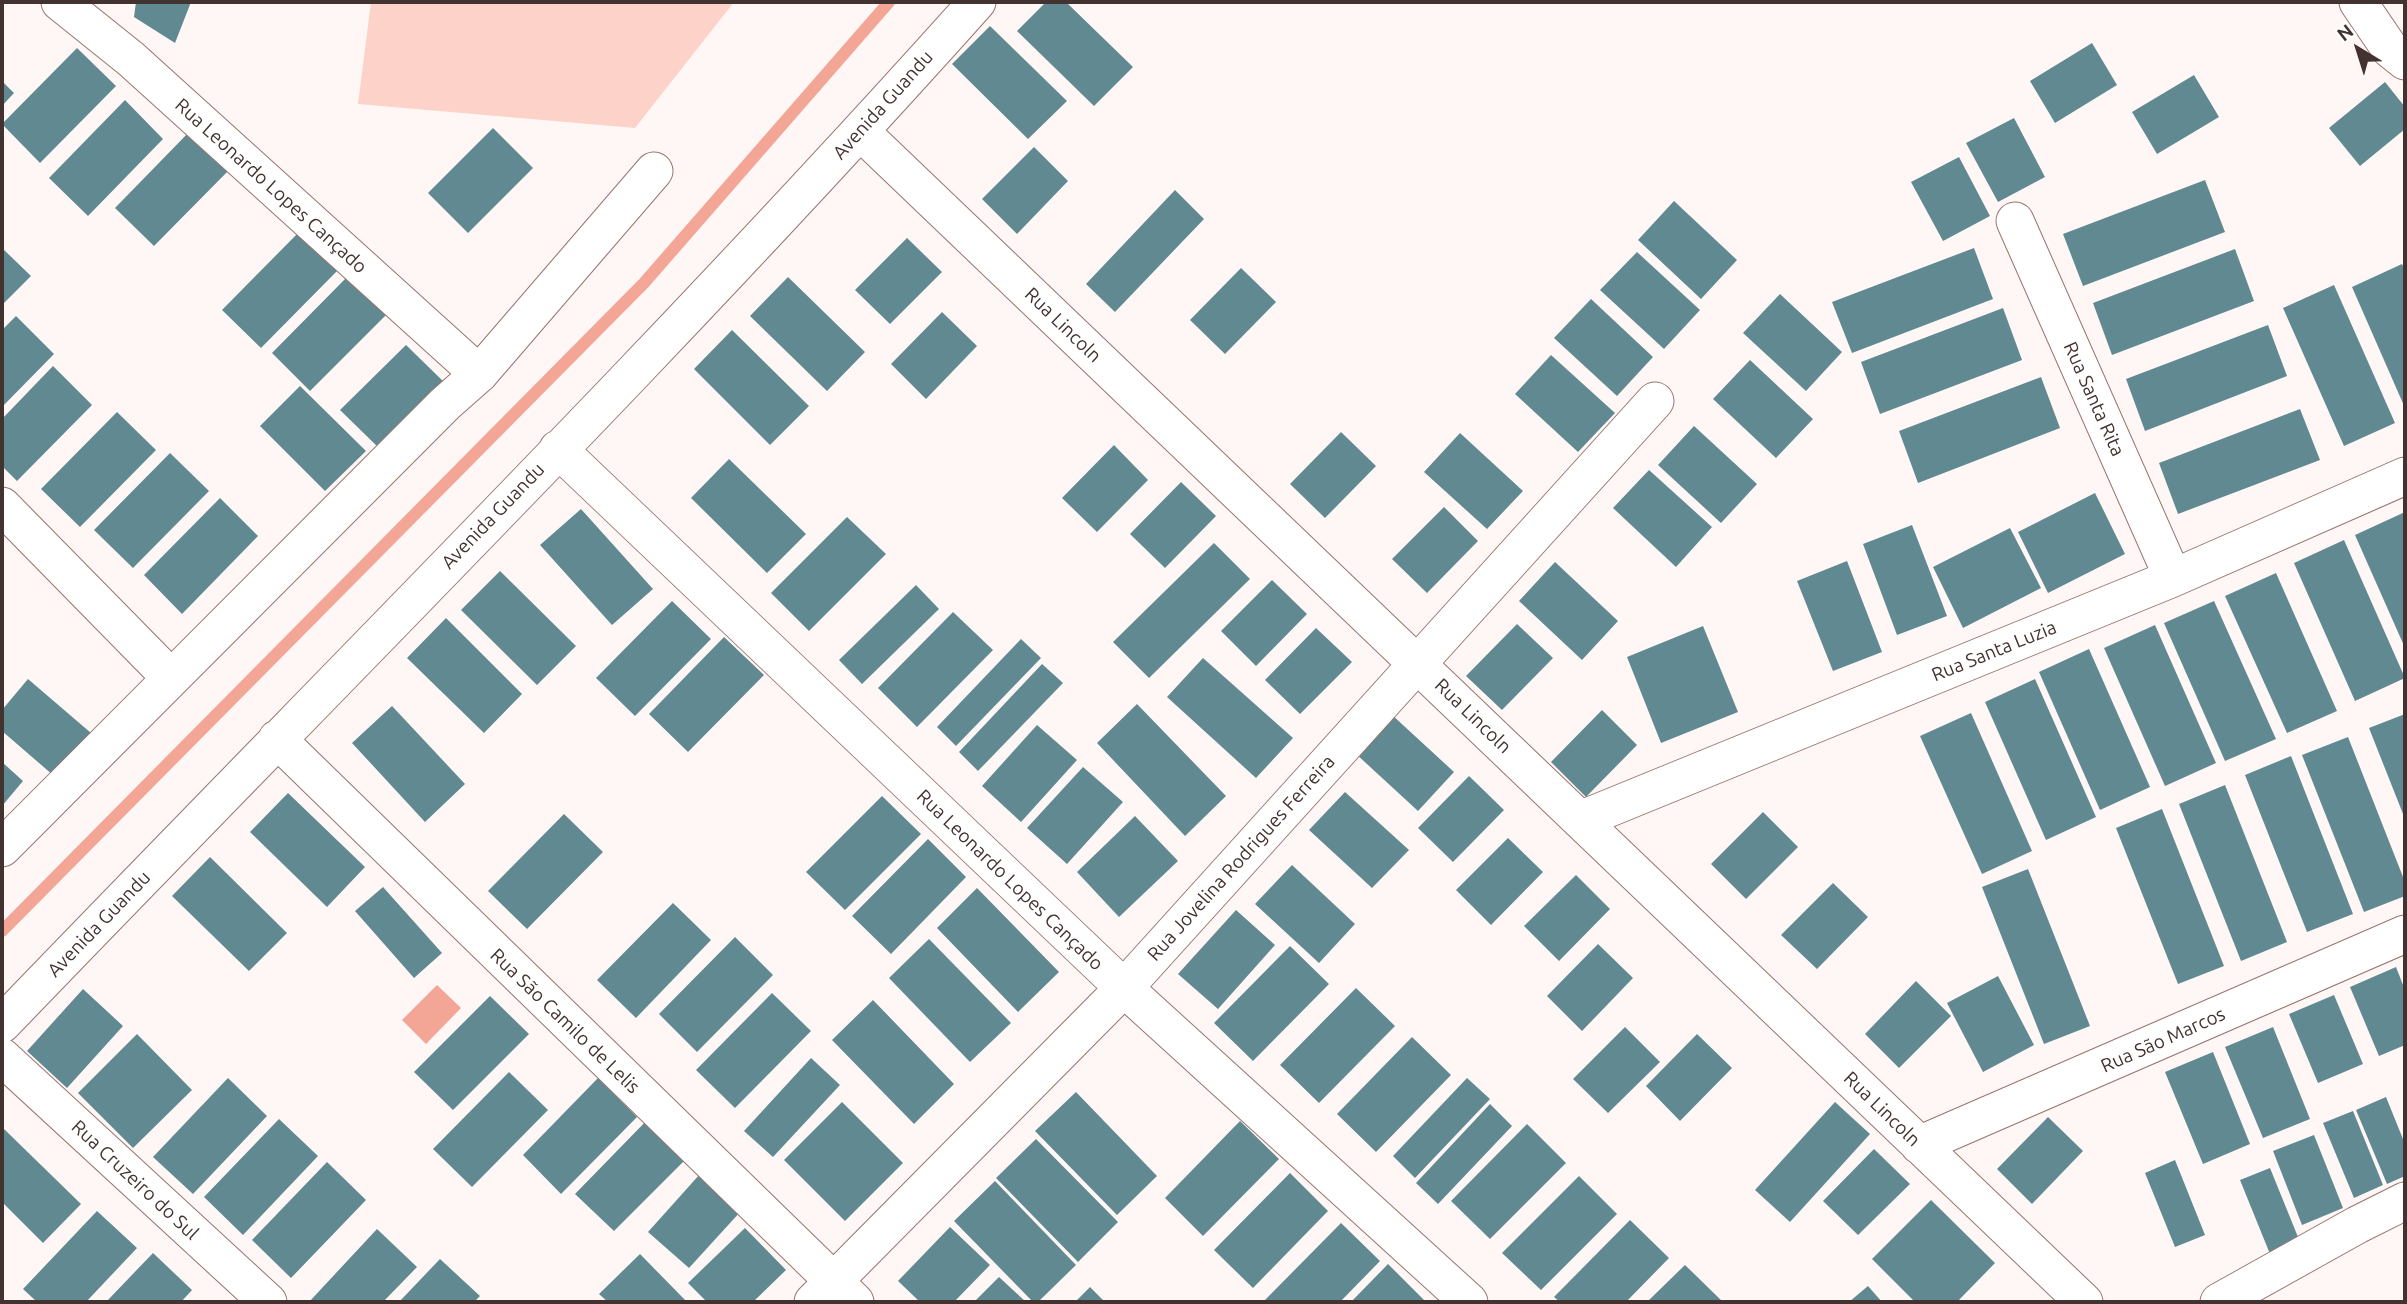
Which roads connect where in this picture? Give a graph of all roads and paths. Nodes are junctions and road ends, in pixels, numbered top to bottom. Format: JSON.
{"nodes":[{"id":1,"x":60,"y":2,"type":"edge"},
{"id":2,"x":977,"y":2,"type":"edge"},
{"id":3,"x":2358,"y":2,"type":"edge"},
{"id":4,"x":2405,"y":61,"type":"edge"},
{"id":5,"x":861,"y":132,"type":"junction"},
{"id":6,"x":654,"y":171,"type":"dead end"},
{"id":7,"x":2015,"y":221,"type":"dead end"},
{"id":8,"x":479,"y":374,"type":"junction"},
{"id":9,"x":1655,"y":401,"type":"dead end"},
{"id":10,"x":558,"y":449,"type":"junction"},
{"id":11,"x":2405,"y":476,"type":"edge"},
{"id":12,"x":2,"y":506,"type":"edge"},
{"id":13,"x":2173,"y":578,"type":"junction"},
{"id":14,"x":1417,"y":662,"type":"junction"},
{"id":15,"x":171,"y":678,"type":"junction"},
{"id":16,"x":277,"y":739,"type":"junction"},
{"id":17,"x":1580,"y":820,"type":"junction"},
{"id":18,"x":2,"y":848,"type":"edge"},
{"id":19,"x":2405,"y":933,"type":"edge"},
{"id":20,"x":1124,"y":988,"type":"junction"},
{"id":21,"x":2,"y":1024,"type":"edge"},
{"id":22,"x":2,"y":1057,"type":"edge"},
{"id":23,"x":1920,"y":1144,"type":"junction"},
{"id":24,"x":2405,"y":1200,"type":"edge"},
{"id":25,"x":833,"y":1295,"type":"edge"},
{"id":26,"x":268,"y":1302,"type":"edge"},
{"id":27,"x":1469,"y":1302,"type":"edge"},
{"id":28,"x":2084,"y":1302,"type":"edge"},
{"id":29,"x":2219,"y":1302,"type":"edge"}],
"edges":[{"from":1,"to":8,"type":"street","name":"Rua Leonardo Lopes Cançado"},
{"from":2,"to":5,"type":"street","name":"Avenida Guandu"},
{"from":3,"to":4,"type":"street"},
{"from":5,"to":10,"type":"street","name":"Avenida Guandu"},
{"from":5,"to":14,"type":"street","name":"Rua Lincoln"},
{"from":6,"to":8,"type":"street"},
{"from":7,"to":13,"type":"street","name":"Rua Santa Rita"},
{"from":8,"to":15,"type":"street"},
{"from":9,"to":14,"type":"street","name":"Rua Jovelina Rodrigues Ferreira"},
{"from":10,"to":16,"type":"street","name":"Avenida Guandu"},
{"from":10,"to":20,"type":"street","name":"Rua Leonardo Lopes Cançado"},
{"from":11,"to":13,"type":"street","name":"Rua Santa Luzia"},
{"from":12,"to":15,"type":"street"},
{"from":13,"to":17,"type":"street","name":"Rua Santa Luzia"},
{"from":14,"to":17,"type":"street","name":"Rua Lincoln"},
{"from":14,"to":20,"type":"street","name":"Rua Jovelina Rodrigues Ferreira"},
{"from":15,"to":18,"type":"street"},
{"from":16,"to":21,"type":"street","name":"Avenida Guandu"},
{"from":16,"to":25,"type":"street","name":"Rua São Camilo de Lelis"},
{"from":17,"to":23,"type":"street","name":"Rua Lincoln"},
{"from":19,"to":23,"type":"street","name":"Rua São Marcos"},
{"from":20,"to":25,"type":"street","name":"Rua Jovelina Rodrigues Ferreira"},
{"from":20,"to":27,"type":"street","name":"Rua Leonardo Lopes Cançado"},
{"from":22,"to":26,"type":"street","name":"Rua Cruzeiro do Sul"},
{"from":23,"to":28,"type":"street","name":"Rua Lincoln"},
{"from":24,"to":29,"type":"street"}]}
